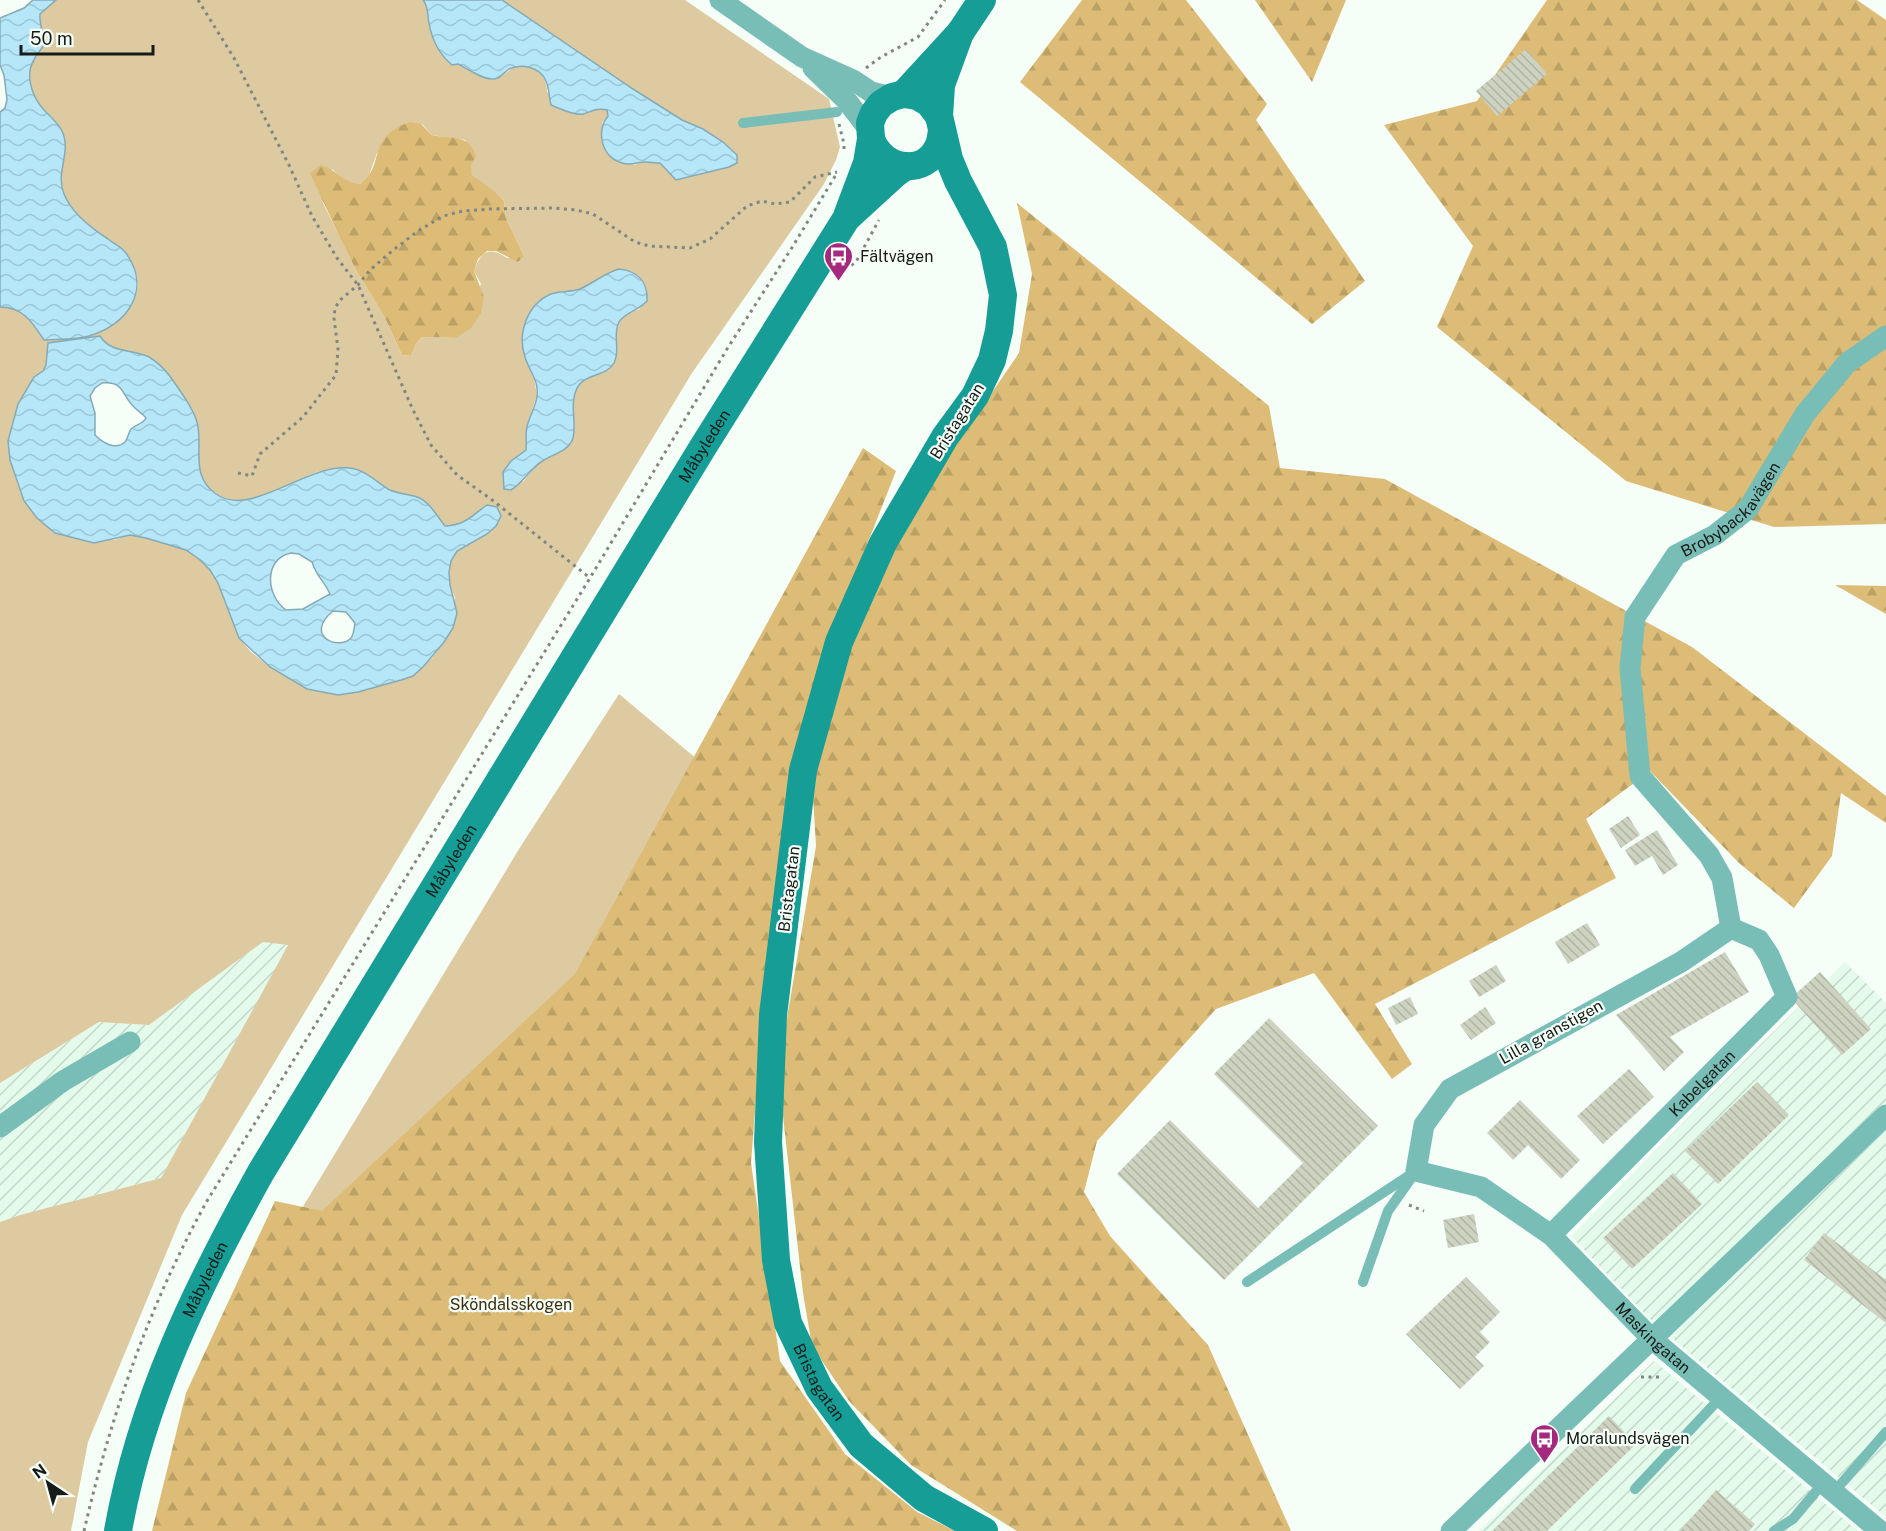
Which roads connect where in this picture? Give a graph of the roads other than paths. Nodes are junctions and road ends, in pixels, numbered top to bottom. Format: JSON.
{"nodes":[{"id":1,"x":720,"y":0,"type":"edge"},
{"id":2,"x":982,"y":0,"type":"edge"},
{"id":3,"x":960,"y":33,"type":"junction"},
{"id":4,"x":802,"y":57,"type":"junction"},
{"id":5,"x":898,"y":95,"type":"junction"},
{"id":6,"x":837,"y":112,"type":"dead end"},
{"id":7,"x":743,"y":123,"type":"dead end"},
{"id":8,"x":941,"y":124,"type":"junction"},
{"id":9,"x":871,"y":135,"type":"junction"},
{"id":10,"x":911,"y":165,"type":"junction"},
{"id":11,"x":975,"y":211,"type":"junction"},
{"id":12,"x":846,"y":219,"type":"junction"},
{"id":13,"x":1886,"y":336,"type":"edge"},
{"id":14,"x":1731,"y":928,"type":"junction"},
{"id":15,"x":130,"y":1042,"type":"dead end"},
{"id":16,"x":1886,"y":1115,"type":"edge"},
{"id":17,"x":0,"y":1127,"type":"edge"},
{"id":18,"x":1416,"y":1171,"type":"junction"},
{"id":19,"x":1551,"y":1235,"type":"junction"},
{"id":20,"x":1247,"y":1282,"type":"dead end"},
{"id":21,"x":1363,"y":1282,"type":"dead end"},
{"id":22,"x":1652,"y":1339,"type":"junction"},
{"id":23,"x":1720,"y":1397,"type":"junction"},
{"id":24,"x":1886,"y":1432,"type":"edge"},
{"id":25,"x":1828,"y":1488,"type":"junction"},
{"id":26,"x":1635,"y":1489,"type":"dead end"},
{"id":27,"x":118,"y":1531,"type":"edge"},
{"id":28,"x":984,"y":1531,"type":"edge"},
{"id":29,"x":1451,"y":1531,"type":"edge"},
{"id":30,"x":1774,"y":1531,"type":"edge"},
{"id":31,"x":1880,"y":1531,"type":"edge"}],
"edges":[{"from":1,"to":4,"type":"street"},
{"from":2,"to":3,"type":"street","name":"Måbyleden"},
{"from":3,"to":5,"type":"street","name":"Måbyleden"},
{"from":3,"to":8,"type":"street","name":"Måbyleden"},
{"from":4,"to":5,"type":"street"},
{"from":4,"to":9,"type":"street"},
{"from":5,"to":8,"type":"street"},
{"from":5,"to":9,"type":"street","name":"Måbyleden"},
{"from":6,"to":7,"type":"lane"},
{"from":8,"to":10,"type":"street","name":"Måbyleden"},
{"from":8,"to":11,"type":"street","name":"Bristagatan"},
{"from":9,"to":10,"type":"street"},
{"from":9,"to":12,"type":"street","name":"Måbyleden"},
{"from":10,"to":11,"type":"street","name":"Bristagatan"},
{"from":10,"to":12,"type":"street","name":"Måbyleden"},
{"from":11,"to":28,"type":"street","name":"Bristagatan"},
{"from":12,"to":27,"type":"street","name":"Måbyleden"},
{"from":13,"to":14,"type":"street","name":"Brobybackavägen"},
{"from":14,"to":18,"type":"street","name":"Lilla granstigen"},
{"from":14,"to":19,"type":"street","name":"Kabelgatan"},
{"from":15,"to":17,"type":"street"},
{"from":16,"to":22,"type":"street"},
{"from":18,"to":19,"type":"street","name":"Maskingatan"},
{"from":18,"to":20,"type":"lane"},
{"from":18,"to":21,"type":"lane"},
{"from":19,"to":22,"type":"street","name":"Maskingatan"},
{"from":22,"to":23,"type":"street","name":"Maskingatan"},
{"from":22,"to":29,"type":"street"},
{"from":23,"to":25,"type":"street","name":"Maskingatan"},
{"from":23,"to":26,"type":"lane"},
{"from":24,"to":25,"type":"lane"},
{"from":25,"to":30,"type":"lane"},
{"from":25,"to":31,"type":"street","name":"Maskingatan"}]}
